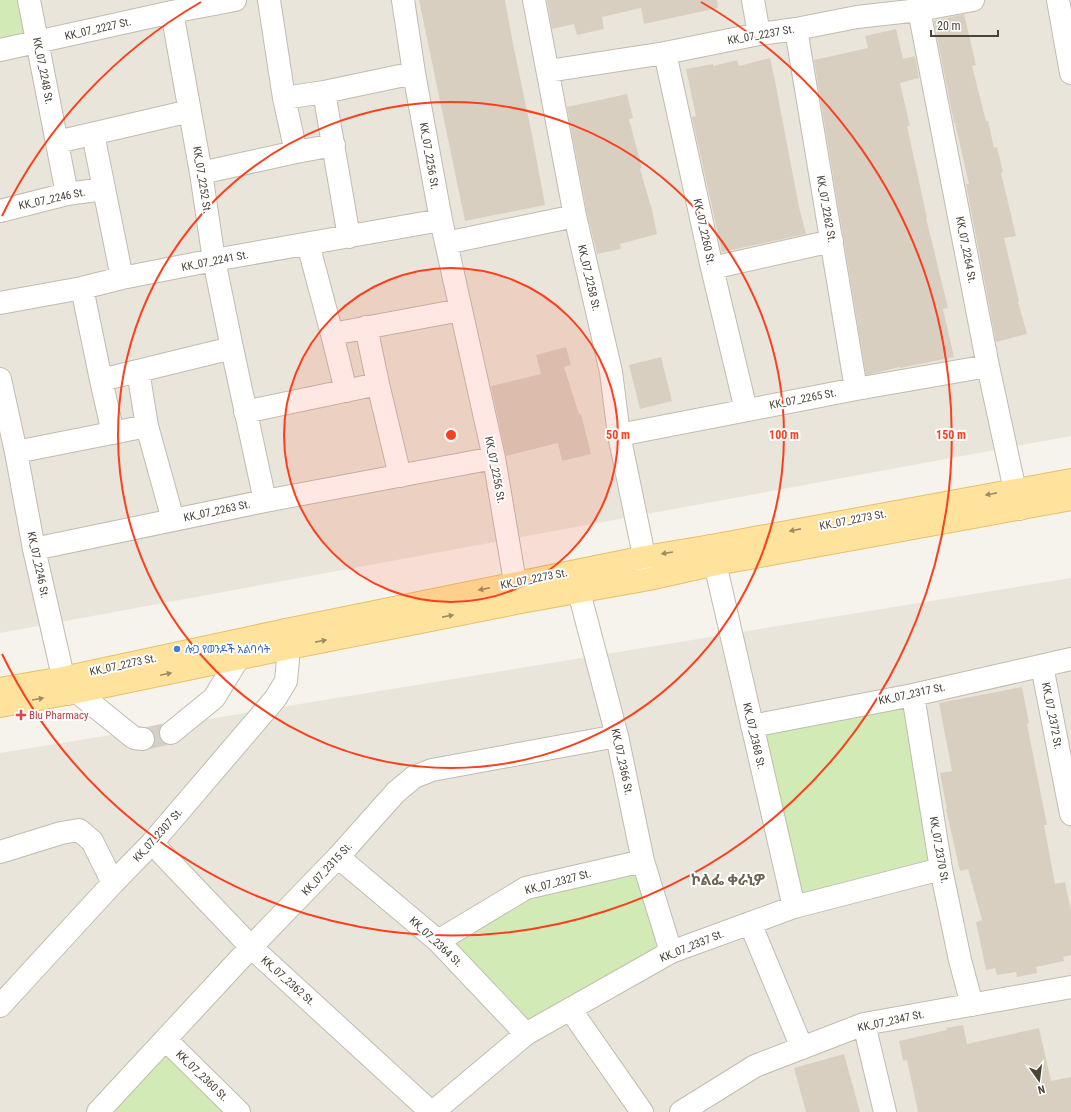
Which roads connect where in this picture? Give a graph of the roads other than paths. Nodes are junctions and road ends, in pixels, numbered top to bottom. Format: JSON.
{"nodes":[{"id":1,"x":29,"y":0,"type":"edge"},
{"id":2,"x":235,"y":0,"type":"edge"},
{"id":3,"x":269,"y":0,"type":"edge"},
{"id":4,"x":403,"y":0,"type":"edge"},
{"id":5,"x":534,"y":0,"type":"edge"},
{"id":6,"x":753,"y":0,"type":"edge"},
{"id":7,"x":973,"y":0,"type":"edge"},
{"id":8,"x":1058,"y":0,"type":"edge"},
{"id":9,"x":195,"y":4,"type":"edge"},
{"id":10,"x":855,"y":9,"type":"edge"},
{"id":11,"x":919,"y":10,"type":"junction"},
{"id":12,"x":172,"y":12,"type":"junction"},
{"id":13,"x":796,"y":29,"type":"junction"},
{"id":14,"x":759,"y":34,"type":"junction"},
{"id":15,"x":38,"y":42,"type":"junction"},
{"id":16,"x":0,"y":50,"type":"edge"},
{"id":17,"x":665,"y":53,"type":"junction"},
{"id":18,"x":548,"y":71,"type":"junction"},
{"id":19,"x":414,"y":72,"type":"junction"},
{"id":20,"x":1071,"y":73,"type":"edge"},
{"id":21,"x":324,"y":92,"type":"junction"},
{"id":22,"x":284,"y":98,"type":"junction"},
{"id":23,"x":190,"y":111,"type":"junction"},
{"id":24,"x":93,"y":134,"type":"junction"},
{"id":25,"x":57,"y":142,"type":"junction"},
{"id":26,"x":334,"y":145,"type":"junction"},
{"id":27,"x":296,"y":152,"type":"junction"},
{"id":28,"x":201,"y":173,"type":"junction"},
{"id":29,"x":104,"y":189,"type":"junction"},
{"id":30,"x":68,"y":194,"type":"junction"},
{"id":31,"x":0,"y":211,"type":"edge"},
{"id":32,"x":575,"y":216,"type":"junction"},
{"id":33,"x":441,"y":220,"type":"junction"},
{"id":34,"x":349,"y":237,"type":"junction"},
{"id":35,"x":832,"y":241,"type":"junction"},
{"id":36,"x":446,"y":243,"type":"junction"},
{"id":37,"x":308,"y":244,"type":"junction"},
{"id":38,"x":214,"y":260,"type":"junction"},
{"id":39,"x":712,"y":268,"type":"junction"},
{"id":40,"x":122,"y":278,"type":"junction"},
{"id":41,"x":82,"y":288,"type":"junction"},
{"id":42,"x":0,"y":303,"type":"edge"},
{"id":43,"x":462,"y":310,"type":"junction"},
{"id":44,"x":366,"y":327,"type":"junction"},
{"id":45,"x":332,"y":334,"type":"junction"},
{"id":46,"x":232,"y":348,"type":"junction"},
{"id":47,"x":988,"y":366,"type":"junction"},
{"id":48,"x":138,"y":371,"type":"junction"},
{"id":49,"x":0,"y":379,"type":"edge"},
{"id":50,"x":101,"y":380,"type":"junction"},
{"id":51,"x":378,"y":384,"type":"junction"},
{"id":52,"x":856,"y":389,"type":"junction"},
{"id":53,"x":346,"y":390,"type":"junction"},
{"id":54,"x":746,"y":410,"type":"junction"},
{"id":55,"x":245,"y":412,"type":"junction"},
{"id":56,"x":148,"y":426,"type":"junction"},
{"id":57,"x":113,"y":433,"type":"junction"},
{"id":58,"x":619,"y":435,"type":"junction"},
{"id":59,"x":16,"y":452,"type":"junction"},
{"id":60,"x":494,"y":458,"type":"junction"},
{"id":61,"x":400,"y":476,"type":"junction"},
{"id":62,"x":1071,"y":480,"type":"edge"},
{"id":63,"x":1017,"y":499,"type":"junction"},
{"id":64,"x":1071,"y":499,"type":"edge"},
{"id":65,"x":265,"y":501,"type":"junction"},
{"id":66,"x":173,"y":520,"type":"junction"},
{"id":67,"x":34,"y":549,"type":"junction"},
{"id":68,"x":714,"y":555,"type":"junction"},
{"id":69,"x":645,"y":557,"type":"junction"},
{"id":70,"x":575,"y":571,"type":"junction"},
{"id":71,"x":649,"y":579,"type":"junction"},
{"id":72,"x":518,"y":592,"type":"junction"},
{"id":73,"x":579,"y":592,"type":"junction"},
{"id":74,"x":288,"y":639,"type":"junction"},
{"id":75,"x":238,"y":659,"type":"junction"},
{"id":76,"x":1071,"y":659,"type":"edge"},
{"id":77,"x":1042,"y":666,"type":"junction"},
{"id":78,"x":69,"y":688,"type":"junction"},
{"id":79,"x":0,"y":689,"type":"edge"},
{"id":80,"x":913,"y":695,"type":"junction"},
{"id":81,"x":0,"y":706,"type":"edge"},
{"id":82,"x":752,"y":726,"type":"junction"},
{"id":83,"x":170,"y":734,"type":"tunnel mouth"},
{"id":84,"x":617,"y":736,"type":"junction"},
{"id":85,"x":143,"y":739,"type":"tunnel mouth"},
{"id":86,"x":1071,"y":814,"type":"edge"},
{"id":87,"x":152,"y":843,"type":"junction"},
{"id":88,"x":0,"y":852,"type":"edge"},
{"id":89,"x":338,"y":857,"type":"junction"},
{"id":90,"x":643,"y":861,"type":"junction"},
{"id":91,"x":941,"y":869,"type":"junction"},
{"id":92,"x":113,"y":883,"type":"junction"},
{"id":93,"x":794,"y":907,"type":"junction"},
{"id":94,"x":750,"y":923,"type":"junction"},
{"id":95,"x":438,"y":941,"type":"junction"},
{"id":96,"x":251,"y":947,"type":"junction"},
{"id":97,"x":671,"y":952,"type":"junction"},
{"id":98,"x":1071,"y":987,"type":"edge"},
{"id":99,"x":972,"y":1005,"type":"junction"},
{"id":100,"x":0,"y":1006,"type":"edge"},
{"id":101,"x":570,"y":1009,"type":"junction"},
{"id":102,"x":864,"y":1024,"type":"junction"},
{"id":103,"x":526,"y":1034,"type":"junction"},
{"id":104,"x":166,"y":1040,"type":"junction"},
{"id":105,"x":802,"y":1048,"type":"junction"},
{"id":106,"x":98,"y":1112,"type":"edge"},
{"id":107,"x":239,"y":1112,"type":"edge"},
{"id":108,"x":432,"y":1112,"type":"edge"},
{"id":109,"x":642,"y":1112,"type":"edge"},
{"id":110,"x":681,"y":1112,"type":"edge"},
{"id":111,"x":885,"y":1112,"type":"edge"}],
"edges":[{"from":1,"to":15,"type":"street","name":"KK_07_2248 St."},
{"from":2,"to":9,"type":"street","name":"KK_07_2227 St."},
{"from":3,"to":22,"type":"street"},
{"from":4,"to":19,"type":"street","name":"KK_07_2256 St."},
{"from":5,"to":18,"type":"street","name":"KK_07_2258 St."},
{"from":6,"to":14,"type":"street"},
{"from":7,"to":11,"type":"street","name":"KK_07_2237 St."},
{"from":8,"to":20,"type":"street"},
{"from":9,"to":12,"type":"street","name":"KK_07_2227 St."},
{"from":10,"to":11,"type":"street","name":"KK_07_2237 St."},
{"from":10,"to":13,"type":"street","name":"KK_07_2237 St."},
{"from":11,"to":47,"type":"street","name":"KK_07_2264 St."},
{"from":12,"to":15,"type":"street","name":"KK_07_2227 St."},
{"from":12,"to":23,"type":"street","name":"KK_07_2252 St."},
{"from":13,"to":14,"type":"street","name":"KK_07_2237 St."},
{"from":13,"to":35,"type":"street","name":"KK_07_2262 St."},
{"from":14,"to":17,"type":"street","name":"KK_07_2237 St."},
{"from":15,"to":16,"type":"street","name":"KK_07_2227 St."},
{"from":15,"to":25,"type":"street","name":"KK_07_2248 St."},
{"from":17,"to":18,"type":"street","name":"KK_07_2237 St."},
{"from":17,"to":39,"type":"street","name":"KK_07_2260 St."},
{"from":18,"to":32,"type":"street","name":"KK_07_2258 St."},
{"from":19,"to":21,"type":"street"},
{"from":19,"to":33,"type":"street","name":"KK_07_2256 St."},
{"from":21,"to":22,"type":"street"},
{"from":21,"to":26,"type":"street"},
{"from":22,"to":27,"type":"street"},
{"from":23,"to":24,"type":"street"},
{"from":23,"to":28,"type":"street","name":"KK_07_2252 St."},
{"from":24,"to":25,"type":"street"},
{"from":24,"to":29,"type":"street"},
{"from":25,"to":30,"type":"street","name":"KK_07_2248 St."},
{"from":26,"to":27,"type":"street"},
{"from":26,"to":34,"type":"street"},
{"from":27,"to":28,"type":"street"},
{"from":28,"to":38,"type":"street","name":"KK_07_2252 St."},
{"from":29,"to":30,"type":"street","name":"KK_07_2246 St."},
{"from":29,"to":40,"type":"street"},
{"from":30,"to":31,"type":"street","name":"KK_07_2246 St."},
{"from":32,"to":36,"type":"street"},
{"from":32,"to":58,"type":"street","name":"KK_07_2258 St."},
{"from":33,"to":34,"type":"street","name":"KK_07_2241 St."},
{"from":33,"to":36,"type":"street","name":"KK_07_2256 St."},
{"from":34,"to":37,"type":"street","name":"KK_07_2241 St."},
{"from":35,"to":39,"type":"street"},
{"from":35,"to":52,"type":"street","name":"KK_07_2262 St."},
{"from":36,"to":43,"type":"street","name":"KK_07_2256 St."},
{"from":37,"to":38,"type":"street","name":"KK_07_2241 St."},
{"from":37,"to":45,"type":"street"},
{"from":38,"to":40,"type":"street","name":"KK_07_2241 St."},
{"from":38,"to":46,"type":"street","name":"KK_07_2252 St."},
{"from":39,"to":54,"type":"street","name":"KK_07_2260 St."},
{"from":40,"to":41,"type":"street","name":"KK_07_2241 St."},
{"from":41,"to":42,"type":"street","name":"KK_07_2241 St."},
{"from":41,"to":50,"type":"street"},
{"from":43,"to":44,"type":"street"},
{"from":43,"to":60,"type":"street","name":"KK_07_2256 St."},
{"from":44,"to":45,"type":"street"},
{"from":44,"to":51,"type":"street"},
{"from":45,"to":53,"type":"street"},
{"from":46,"to":48,"type":"street"},
{"from":46,"to":55,"type":"street","name":"KK_07_2252 St."},
{"from":47,"to":52,"type":"street","name":"KK_07_2265 St."},
{"from":47,"to":63,"type":"street","name":"KK_07_2264 St."},
{"from":48,"to":50,"type":"street"},
{"from":48,"to":56,"type":"street"},
{"from":49,"to":59,"type":"street","name":"KK_07_2246 St."},
{"from":50,"to":57,"type":"street"},
{"from":51,"to":53,"type":"street"},
{"from":51,"to":61,"type":"street"},
{"from":52,"to":54,"type":"street","name":"KK_07_2265 St."},
{"from":53,"to":55,"type":"street"},
{"from":54,"to":58,"type":"street","name":"KK_07_2265 St."},
{"from":55,"to":65,"type":"street","name":"KK_07_2252 St."},
{"from":56,"to":57,"type":"street"},
{"from":56,"to":66,"type":"street"},
{"from":57,"to":59,"type":"street"},
{"from":58,"to":69,"type":"street","name":"KK_07_2258 St."},
{"from":59,"to":67,"type":"street","name":"KK_07_2246 St."},
{"from":60,"to":61,"type":"street","name":"KK_07_2263 St."},
{"from":60,"to":72,"type":"street","name":"KK_07_2256 St."},
{"from":61,"to":65,"type":"street","name":"KK_07_2263 St."},
{"from":62,"to":63,"type":"main road","name":"KK_07_2273 St."},
{"from":63,"to":64,"type":"main road","name":"KK_07_2273 St."},
{"from":63,"to":68,"type":"main road","name":"KK_07_2273 St."},
{"from":65,"to":66,"type":"street","name":"KK_07_2263 St."},
{"from":66,"to":67,"type":"street","name":"KK_07_2263 St."},
{"from":67,"to":78,"type":"street","name":"KK_07_2246 St."},
{"from":68,"to":69,"type":"main road","name":"KK_07_2273 St.","one_way":true},
{"from":68,"to":71,"type":"main road","name":"KK_07_2273 St."},
{"from":68,"to":82,"type":"street","name":"KK_07_2368 St."},
{"from":69,"to":70,"type":"main road","name":"KK_07_2273 St."},
{"from":69,"to":71,"type":"street","name":"KK_07_2258 St."},
{"from":70,"to":72,"type":"main road","name":"KK_07_2273 St."},
{"from":70,"to":73,"type":"street","name":"KK_07_2366 St."},
{"from":71,"to":73,"type":"main road","name":"KK_07_2273 St."},
{"from":72,"to":73,"type":"main road","name":"KK_07_2273 St."},
{"from":72,"to":74,"type":"main road","name":"KK_07_2273 St."},
{"from":73,"to":84,"type":"street","name":"KK_07_2366 St."},
{"from":74,"to":75,"type":"main road","name":"KK_07_2273 St."},
{"from":74,"to":78,"type":"main road","name":"KK_07_2273 St."},
{"from":74,"to":87,"type":"street","name":"KK_07_2307 St."},
{"from":78,"to":75,"type":"main road","name":"KK_07_2273 St.","one_way":true},
{"from":75,"to":83,"type":"street"},
{"from":76,"to":77,"type":"street","name":"KK_07_2317 St."},
{"from":77,"to":80,"type":"street","name":"KK_07_2317 St."},
{"from":77,"to":86,"type":"street","name":"KK_07_2372 St."},
{"from":78,"to":79,"type":"main road","name":"KK_07_2273 St."},
{"from":81,"to":78,"type":"main road","name":"KK_07_2273 St.","one_way":true},
{"from":78,"to":85,"type":"street"},
{"from":80,"to":82,"type":"street","name":"KK_07_2317 St."},
{"from":80,"to":91,"type":"street","name":"KK_07_2370 St."},
{"from":82,"to":93,"type":"street","name":"KK_07_2368 St."},
{"from":84,"to":89,"type":"street","name":"KK_07_2315 St."},
{"from":84,"to":90,"type":"street","name":"KK_07_2366 St."},
{"from":87,"to":92,"type":"street","name":"KK_07_2307 St."},
{"from":87,"to":96,"type":"street","name":"KK_07_2362 St."},
{"from":88,"to":92,"type":"street"},
{"from":89,"to":95,"type":"street","name":"KK_07_2364 St."},
{"from":89,"to":96,"type":"street","name":"KK_07_2315 St."},
{"from":90,"to":95,"type":"street","name":"KK_07_2327 St."},
{"from":90,"to":97,"type":"street","name":"KK_07_2366 St."},
{"from":91,"to":93,"type":"street","name":"KK_07_2337 St."},
{"from":91,"to":99,"type":"street","name":"KK_07_2370 St."},
{"from":92,"to":100,"type":"street","name":"KK_07_2307 St."},
{"from":93,"to":94,"type":"street","name":"KK_07_2337 St."},
{"from":94,"to":97,"type":"street","name":"KK_07_2337 St."},
{"from":94,"to":105,"type":"street"},
{"from":95,"to":103,"type":"street","name":"KK_07_2364 St."},
{"from":96,"to":104,"type":"street","name":"KK_07_2315 St."},
{"from":96,"to":108,"type":"street","name":"KK_07_2362 St."},
{"from":97,"to":101,"type":"street","name":"KK_07_2337 St."},
{"from":98,"to":99,"type":"street","name":"KK_07_2347 St."},
{"from":99,"to":102,"type":"street","name":"KK_07_2347 St."},
{"from":101,"to":103,"type":"street","name":"KK_07_2337 St."},
{"from":101,"to":109,"type":"street"},
{"from":102,"to":105,"type":"street","name":"KK_07_2347 St."},
{"from":102,"to":111,"type":"street"},
{"from":103,"to":108,"type":"street","name":"KK_07_2337 St."},
{"from":104,"to":106,"type":"street","name":"KK_07_2315 St."},
{"from":104,"to":107,"type":"street","name":"KK_07_2360 St."},
{"from":105,"to":110,"type":"street","name":"KK_07_2347 St."}]}
